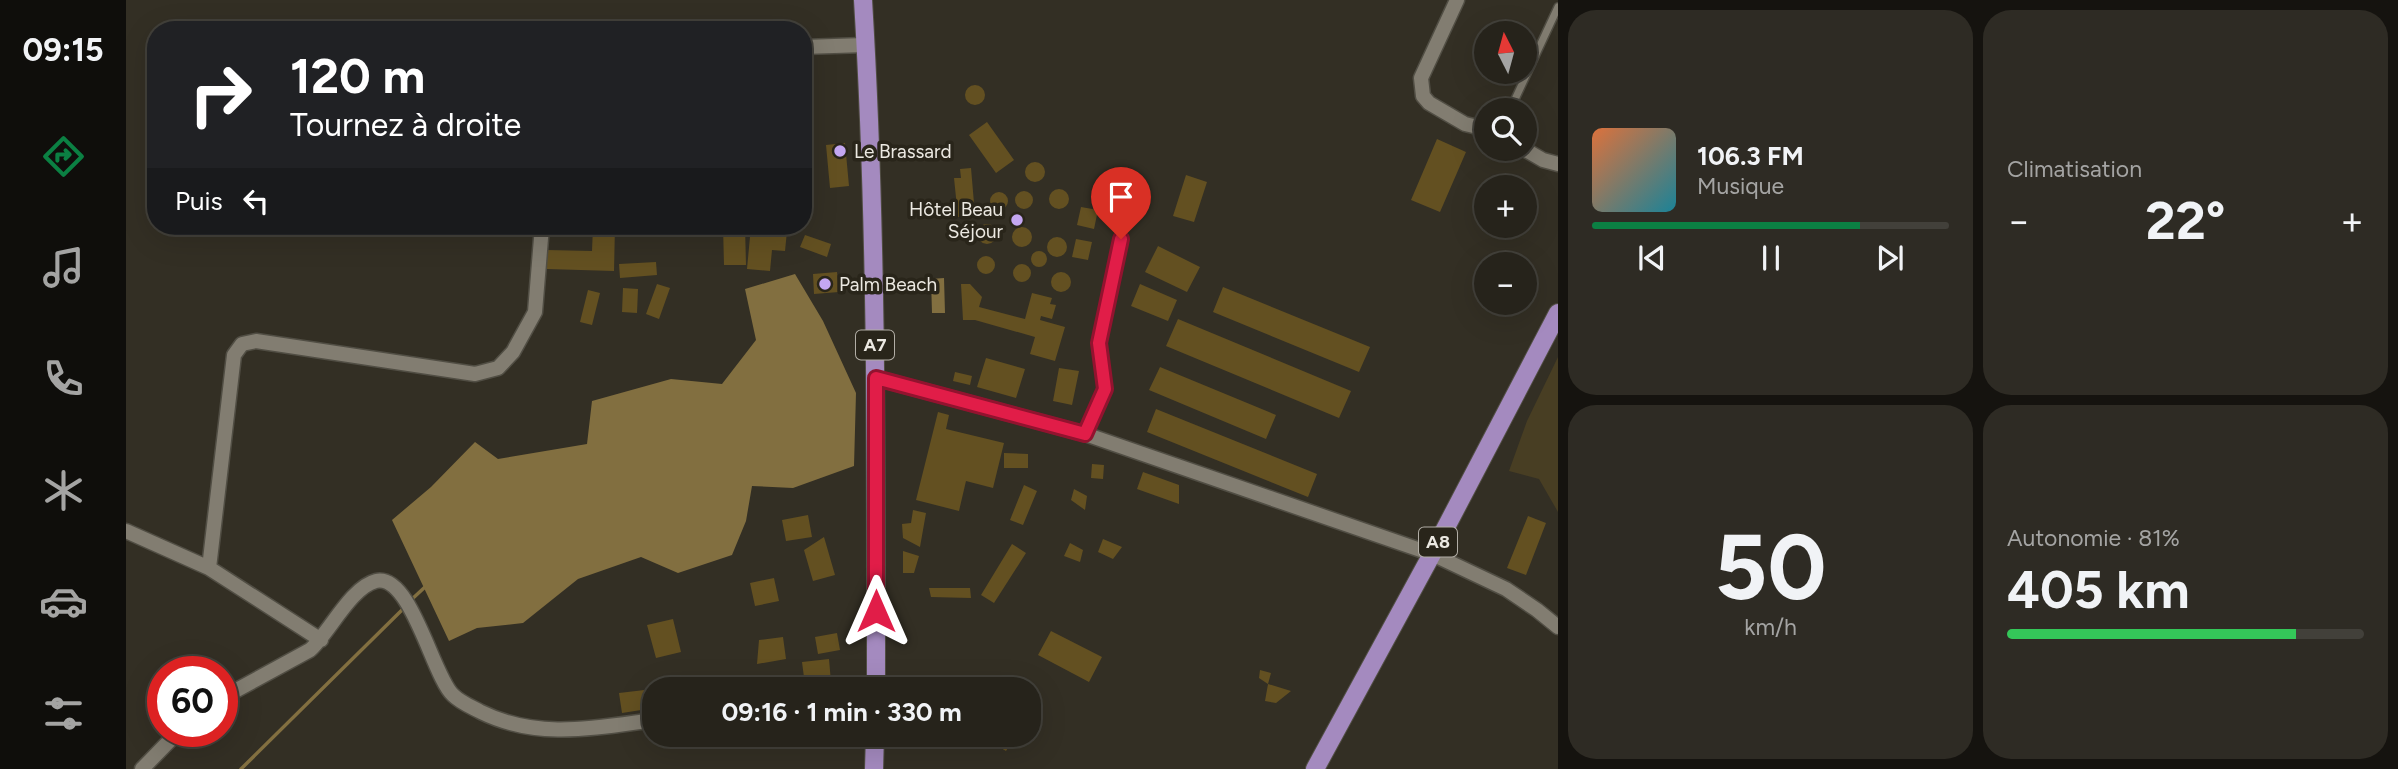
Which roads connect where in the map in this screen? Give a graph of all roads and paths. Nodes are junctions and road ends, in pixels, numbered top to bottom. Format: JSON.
{"nodes":[{"id":1,"x":863,"y":0,"type":"edge"},
{"id":2,"x":1457,"y":0,"type":"edge"},
{"id":3,"x":1558,"y":7,"type":"edge"},
{"id":4,"x":865,"y":45,"type":"junction"},
{"id":5,"x":812,"y":47,"type":"edge"},
{"id":6,"x":1516,"y":98,"type":"edge"},
{"id":7,"x":1474,"y":126,"type":"edge"},
{"id":8,"x":1537,"y":157,"type":"edge"},
{"id":9,"x":1558,"y":164,"type":"edge"},
{"id":10,"x":541,"y":235,"type":"edge"},
{"id":11,"x":1121,"y":239,"type":"dead end"},
{"id":12,"x":1558,"y":313,"type":"edge"},
{"id":13,"x":876,"y":378,"type":"junction"},
{"id":14,"x":1085,"y":434,"type":"junction"},
{"id":15,"x":126,"y":531,"type":"edge"},
{"id":16,"x":1432,"y":554,"type":"junction"},
{"id":17,"x":209,"y":568,"type":"junction"},
{"id":18,"x":1558,"y":627,"type":"edge"},
{"id":19,"x":321,"y":640,"type":"junction"},
{"id":20,"x":876,"y":677,"type":"edge"},
{"id":21,"x":238,"y":690,"type":"edge"},
{"id":22,"x":642,"y":721,"type":"edge"},
{"id":23,"x":163,"y":747,"type":"edge"},
{"id":24,"x":875,"y":747,"type":"edge"},
{"id":25,"x":142,"y":769,"type":"edge"},
{"id":26,"x":874,"y":769,"type":"edge"},
{"id":27,"x":1315,"y":769,"type":"edge"}],
"edges":[{"from":1,"to":4,"type":"main road","number":"A7"},
{"from":2,"to":7,"type":"street"},
{"from":3,"to":6,"type":"lane"},
{"from":4,"to":5,"type":"street"},
{"from":4,"to":13,"type":"main road","number":"A7"},
{"from":8,"to":9,"type":"street"},
{"from":10,"to":17,"type":"street"},
{"from":11,"to":14,"type":"lane"},
{"from":12,"to":16,"type":"main road","number":"A8"},
{"from":13,"to":14,"type":"street"},
{"from":13,"to":20,"type":"main road","number":"A7"},
{"from":14,"to":16,"type":"street"},
{"from":15,"to":17,"type":"street"},
{"from":16,"to":18,"type":"street"},
{"from":16,"to":27,"type":"main road","number":"A8"},
{"from":17,"to":19,"type":"street"},
{"from":19,"to":21,"type":"street"},
{"from":19,"to":22,"type":"street"},
{"from":23,"to":25,"type":"street"},
{"from":24,"to":26,"type":"main road"}]}
